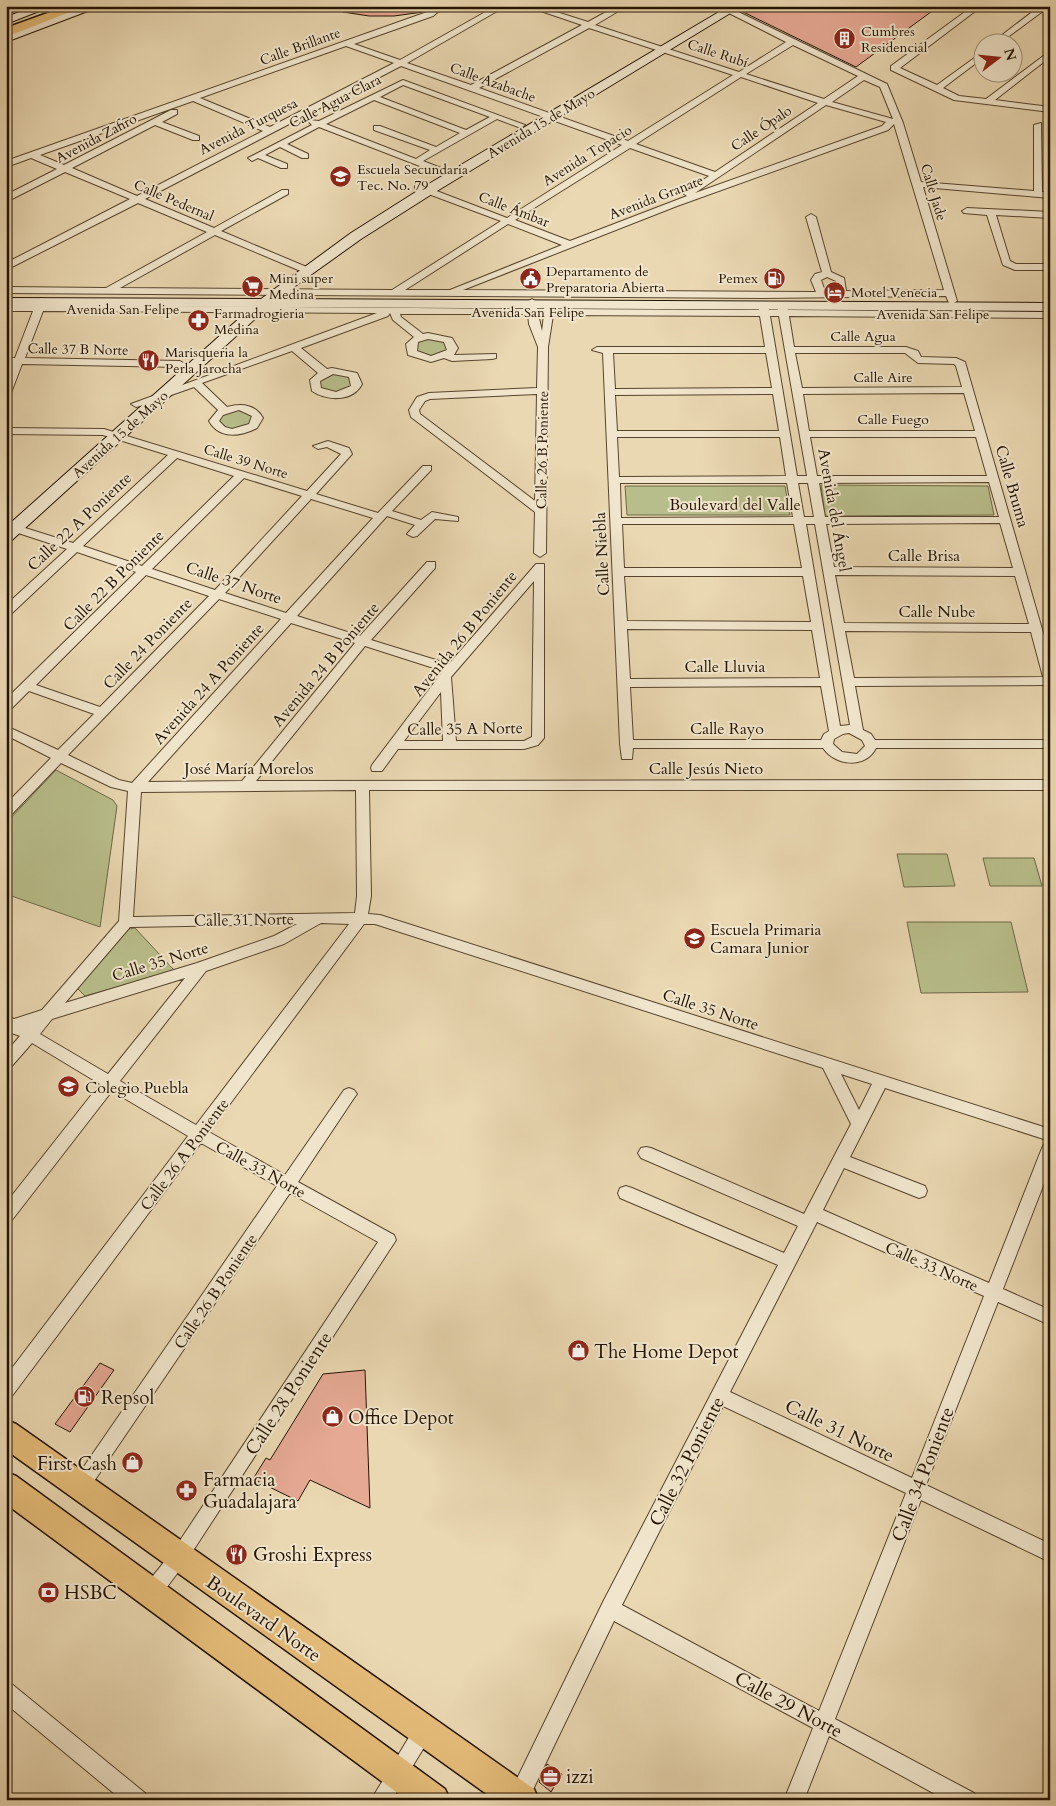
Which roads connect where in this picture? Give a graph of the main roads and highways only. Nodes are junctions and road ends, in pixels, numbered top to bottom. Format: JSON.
{"nodes":[{"id":1,"x":48,"y":6,"type":"edge"},
{"id":2,"x":64,"y":6,"type":"edge"},
{"id":3,"x":79,"y":6,"type":"edge"},
{"id":4,"x":96,"y":6,"type":"edge"},
{"id":5,"x":726,"y":8,"type":"edge"},
{"id":6,"x":6,"y":21,"type":"edge"},
{"id":7,"x":6,"y":27,"type":"edge"},
{"id":8,"x":6,"y":33,"type":"edge"},
{"id":9,"x":6,"y":39,"type":"edge"},
{"id":10,"x":546,"y":116,"type":"junction"},
{"id":11,"x":423,"y":189,"type":"junction"},
{"id":12,"x":298,"y":272,"type":"junction"},
{"id":13,"x":307,"y":292,"type":"road end"},
{"id":14,"x":6,"y":298,"type":"edge"},
{"id":15,"x":952,"y":300,"type":"junction"},
{"id":16,"x":259,"y":301,"type":"junction"},
{"id":17,"x":6,"y":302,"type":"edge"},
{"id":18,"x":1050,"y":302,"type":"edge"},
{"id":19,"x":42,"y":303,"type":"junction"},
{"id":20,"x":782,"y":304,"type":"junction"},
{"id":21,"x":1050,"y":307,"type":"edge"},
{"id":22,"x":111,"y":434,"type":"junction"},
{"id":23,"x":9,"y":527,"type":"edge"},
{"id":24,"x":6,"y":1433,"type":"edge"},
{"id":25,"x":6,"y":1486,"type":"edge"},
{"id":26,"x":520,"y":1799,"type":"edge"},
{"id":27,"x":434,"y":1800,"type":"edge"}],
"edges":[{"from":1,"to":6,"type":"main road"},
{"from":2,"to":7,"type":"main road"},
{"from":3,"to":8,"type":"main road"},
{"from":4,"to":9,"type":"main road"},
{"from":5,"to":10,"type":"main road","name":"Avenida 15 de Mayo"},
{"from":10,"to":11,"type":"main road","name":"Avenida 15 de Mayo"},
{"from":10,"to":11,"type":"main road","name":"Avenida 15 de Mayo"},
{"from":11,"to":12,"type":"main road","name":"Avenida 15 de Mayo"},
{"from":12,"to":13,"type":"main road"},
{"from":12,"to":16,"type":"main road","name":"Avenida 15 de Mayo"},
{"from":14,"to":19,"type":"main road","name":"Avenida San Felipe"},
{"from":15,"to":18,"type":"main road","name":"Avenida San Felipe"},
{"from":15,"to":20,"type":"main road","name":"Avenida San Felipe"},
{"from":15,"to":20,"type":"main road","name":"Avenida San Felipe"},
{"from":15,"to":21,"type":"main road","name":"Avenida San Felipe"},
{"from":16,"to":19,"type":"main road","name":"Avenida San Felipe"},
{"from":16,"to":20,"type":"main road","name":"Avenida San Felipe"},
{"from":16,"to":22,"type":"main road","name":"Avenida 15 de Mayo"},
{"from":16,"to":22,"type":"main road","name":"Avenida 15 de Mayo"},
{"from":17,"to":19,"type":"main road","name":"Avenida San Felipe"},
{"from":22,"to":23,"type":"main road","name":"Avenida 15 de Mayo"},
{"from":24,"to":26,"type":"main road","name":"Boulevard Norte"},
{"from":25,"to":27,"type":"main road"}]}
